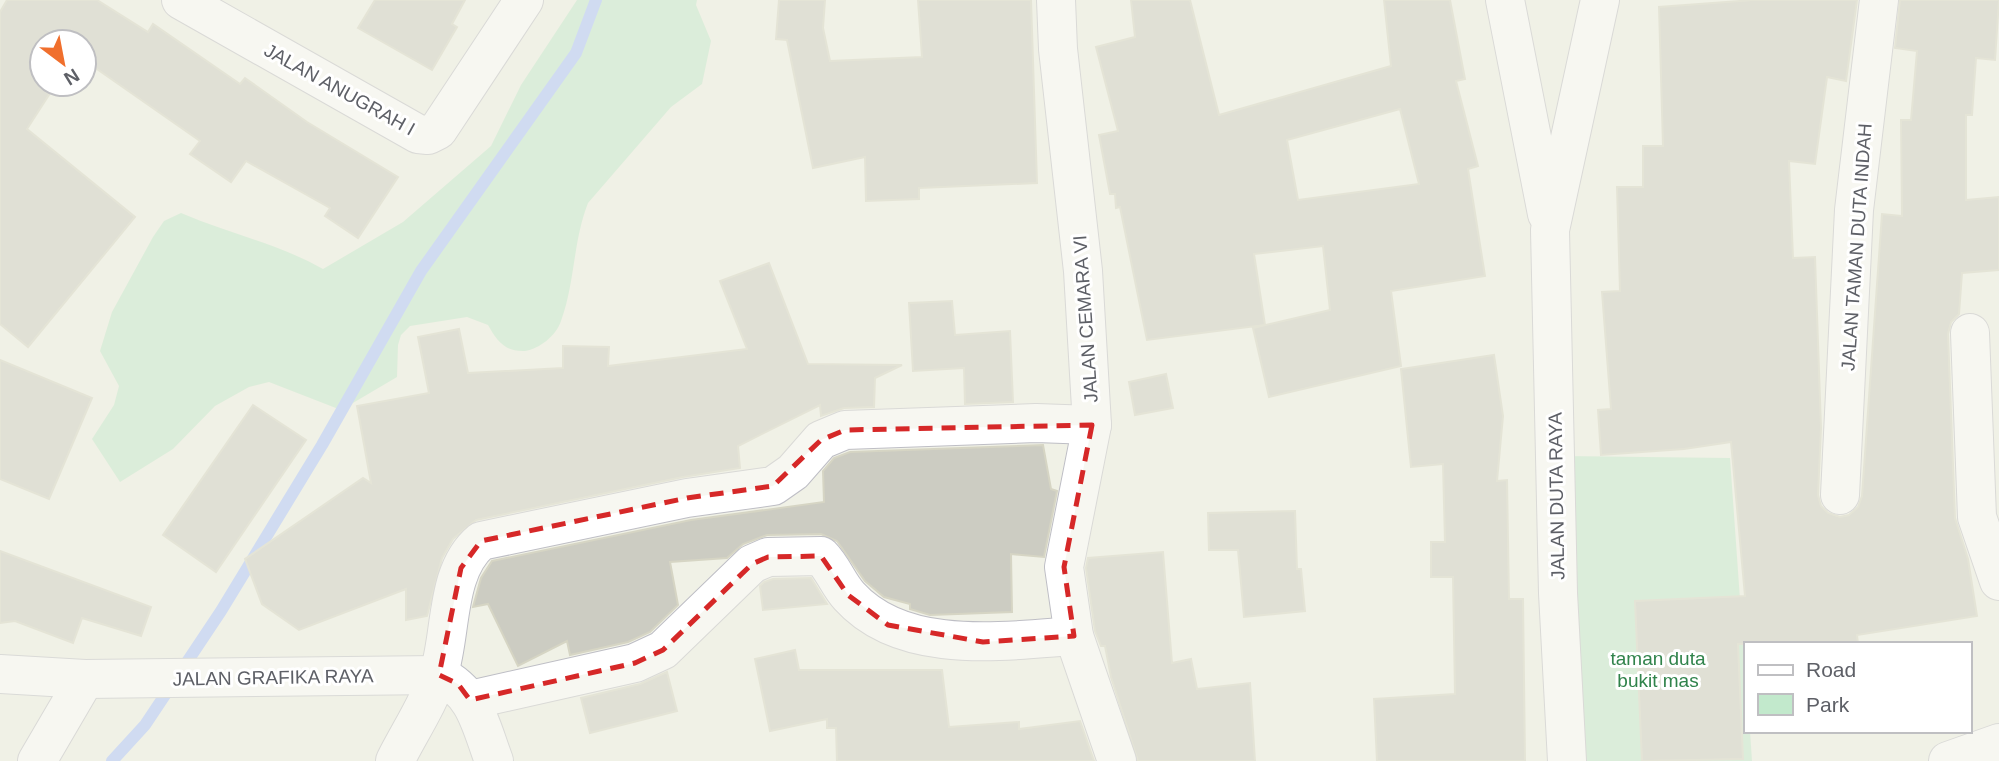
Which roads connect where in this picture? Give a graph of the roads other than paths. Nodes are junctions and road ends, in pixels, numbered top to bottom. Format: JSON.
{"nodes":[{"id":1,"x":181,"y":0,"type":"edge"},
{"id":2,"x":524,"y":0,"type":"edge"},
{"id":3,"x":1056,"y":0,"type":"edge"},
{"id":4,"x":1505,"y":0,"type":"edge"},
{"id":5,"x":1600,"y":0,"type":"edge"},
{"id":6,"x":1879,"y":0,"type":"edge"},
{"id":7,"x":229,"y":11,"type":"edge"},
{"id":8,"x":1550,"y":230,"type":"junction"},
{"id":9,"x":1970,"y":333,"type":"dead end"},
{"id":10,"x":1092,"y":425,"type":"junction"},
{"id":11,"x":1840,"y":495,"type":"dead end"},
{"id":12,"x":1999,"y":581,"type":"edge"},
{"id":13,"x":1074,"y":636,"type":"junction"},
{"id":14,"x":0,"y":674,"type":"edge"},
{"id":15,"x":439,"y":675,"type":"junction"},
{"id":16,"x":85,"y":679,"type":"junction"},
{"id":17,"x":470,"y":700,"type":"junction"},
{"id":18,"x":1999,"y":743,"type":"edge"},
{"id":19,"x":37,"y":761,"type":"edge"},
{"id":20,"x":395,"y":761,"type":"edge"},
{"id":21,"x":494,"y":761,"type":"edge"},
{"id":22,"x":1117,"y":761,"type":"edge"},
{"id":23,"x":1567,"y":761,"type":"edge"},
{"id":24,"x":1948,"y":761,"type":"edge"}],
"edges":[{"from":1,"to":7,"type":"street","name":"JALAN ANUGRAH I"},
{"from":2,"to":7,"type":"street","name":"JALAN ANUGRAH I"},
{"from":3,"to":10,"type":"street","name":"JALAN CEMARA VI"},
{"from":4,"to":8,"type":"street","name":"JALAN DUTA RAYA"},
{"from":5,"to":8,"type":"street","name":"JALAN DUTA RAYA"},
{"from":6,"to":11,"type":"street","name":"JALAN TAMAN DUTA INDAH"},
{"from":8,"to":23,"type":"street","name":"JALAN DUTA RAYA"},
{"from":9,"to":12,"type":"street"},
{"from":10,"to":13,"type":"street","name":"JALAN CEMARA VI"},
{"from":10,"to":15,"type":"street"},
{"from":13,"to":17,"type":"street"},
{"from":13,"to":22,"type":"street","name":"JALAN CEMARA VI"},
{"from":14,"to":16,"type":"street","name":"JALAN GRAFIKA RAYA"},
{"from":15,"to":16,"type":"street","name":"JALAN GRAFIKA RAYA"},
{"from":15,"to":17,"type":"street"},
{"from":15,"to":20,"type":"street"},
{"from":16,"to":19,"type":"street"},
{"from":17,"to":21,"type":"street"},
{"from":18,"to":24,"type":"street"}]}
